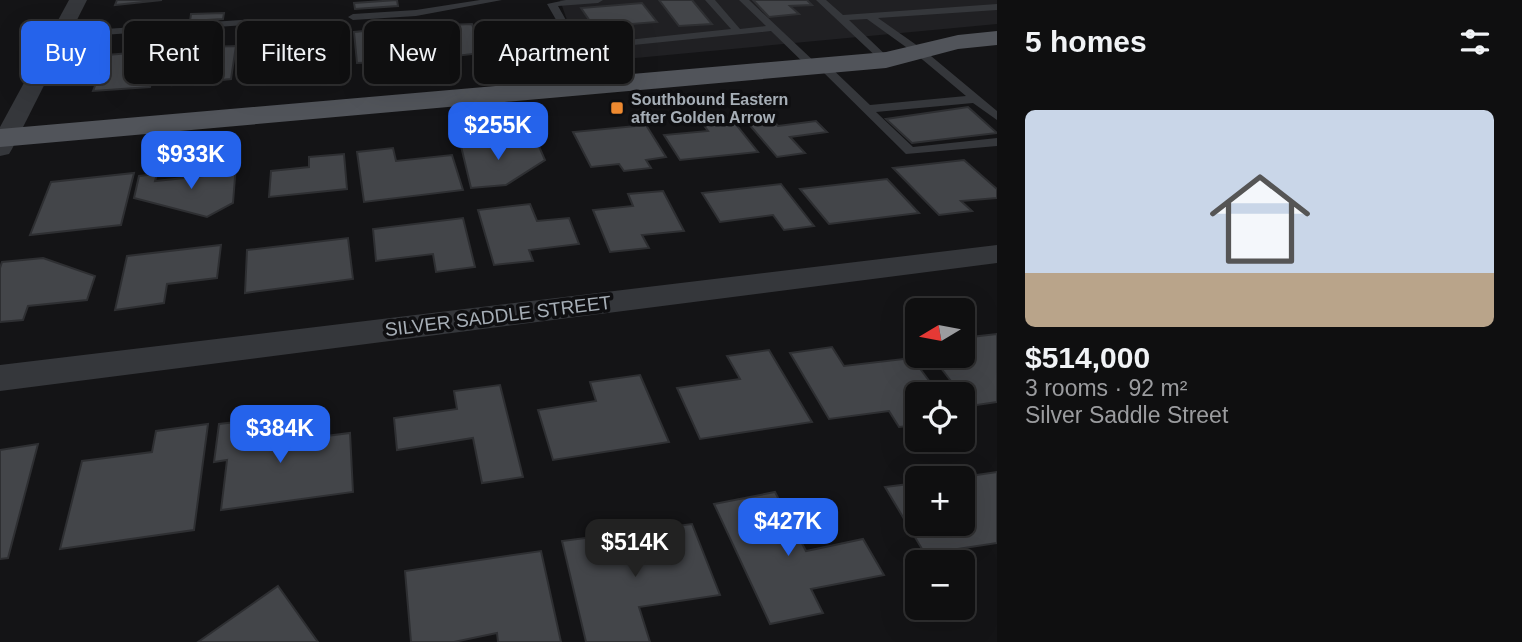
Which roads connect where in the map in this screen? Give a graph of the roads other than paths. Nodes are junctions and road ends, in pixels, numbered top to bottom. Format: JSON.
{"nodes":[{"id":1,"x":78,"y":0,"type":"edge"},
{"id":2,"x":497,"y":0,"type":"edge"},
{"id":3,"x":598,"y":0,"type":"edge"},
{"id":4,"x":710,"y":0,"type":"edge"},
{"id":5,"x":744,"y":0,"type":"edge"},
{"id":6,"x":821,"y":0,"type":"edge"},
{"id":7,"x":548,"y":2,"type":"edge"},
{"id":8,"x":997,"y":7,"type":"edge"},
{"id":9,"x":869,"y":16,"type":"junction"},
{"id":10,"x":353,"y":17,"type":"dead end"},
{"id":11,"x":843,"y":18,"type":"junction"},
{"id":12,"x":67,"y":21,"type":"edge"},
{"id":13,"x":560,"y":21,"type":"edge"},
{"id":14,"x":237,"y":23,"type":"edge"},
{"id":15,"x":774,"y":28,"type":"junction"},
{"id":16,"x":110,"y":32,"type":"edge"},
{"id":17,"x":738,"y":32,"type":"junction"},
{"id":18,"x":997,"y":38,"type":"edge"},
{"id":19,"x":633,"y":42,"type":"edge"},
{"id":20,"x":920,"y":54,"type":"junction"},
{"id":21,"x":886,"y":61,"type":"junction"},
{"id":22,"x":979,"y":63,"type":"dead end"},
{"id":23,"x":819,"y":66,"type":"junction"},
{"id":24,"x":33,"y":84,"type":"edge"},
{"id":25,"x":599,"y":86,"type":"joint"},
{"id":26,"x":975,"y":99,"type":"junction"},
{"id":27,"x":867,"y":109,"type":"junction"},
{"id":28,"x":997,"y":117,"type":"edge"},
{"id":29,"x":2,"y":141,"type":"edge"},
{"id":30,"x":997,"y":142,"type":"edge"},
{"id":31,"x":997,"y":254,"type":"edge"},
{"id":32,"x":0,"y":378,"type":"edge"}],
"edges":[{"from":1,"to":12,"type":"street"},
{"from":2,"to":10,"type":"lane"},
{"from":3,"to":7,"type":"lane"},
{"from":4,"to":17,"type":"lane"},
{"from":5,"to":15,"type":"lane"},
{"from":6,"to":11,"type":"lane"},
{"from":7,"to":13,"type":"lane"},
{"from":8,"to":9,"type":"lane"},
{"from":9,"to":11,"type":"lane"},
{"from":9,"to":20,"type":"lane"},
{"from":11,"to":21,"type":"lane"},
{"from":14,"to":16,"type":"lane"},
{"from":15,"to":17,"type":"lane"},
{"from":15,"to":23,"type":"lane"},
{"from":17,"to":19,"type":"lane"},
{"from":18,"to":20,"type":"main road"},
{"from":20,"to":21,"type":"main road"},
{"from":20,"to":22,"type":"main road"},
{"from":20,"to":26,"type":"lane"},
{"from":21,"to":23,"type":"main road"},
{"from":23,"to":25,"type":"main road"},
{"from":23,"to":27,"type":"lane"},
{"from":24,"to":29,"type":"street"},
{"from":25,"to":29,"type":"main road"},
{"from":26,"to":27,"type":"lane"},
{"from":26,"to":28,"type":"lane"},
{"from":27,"to":30,"type":"lane"},
{"from":31,"to":32,"type":"street","name":"SILVER SADDLE STREET"}]}
